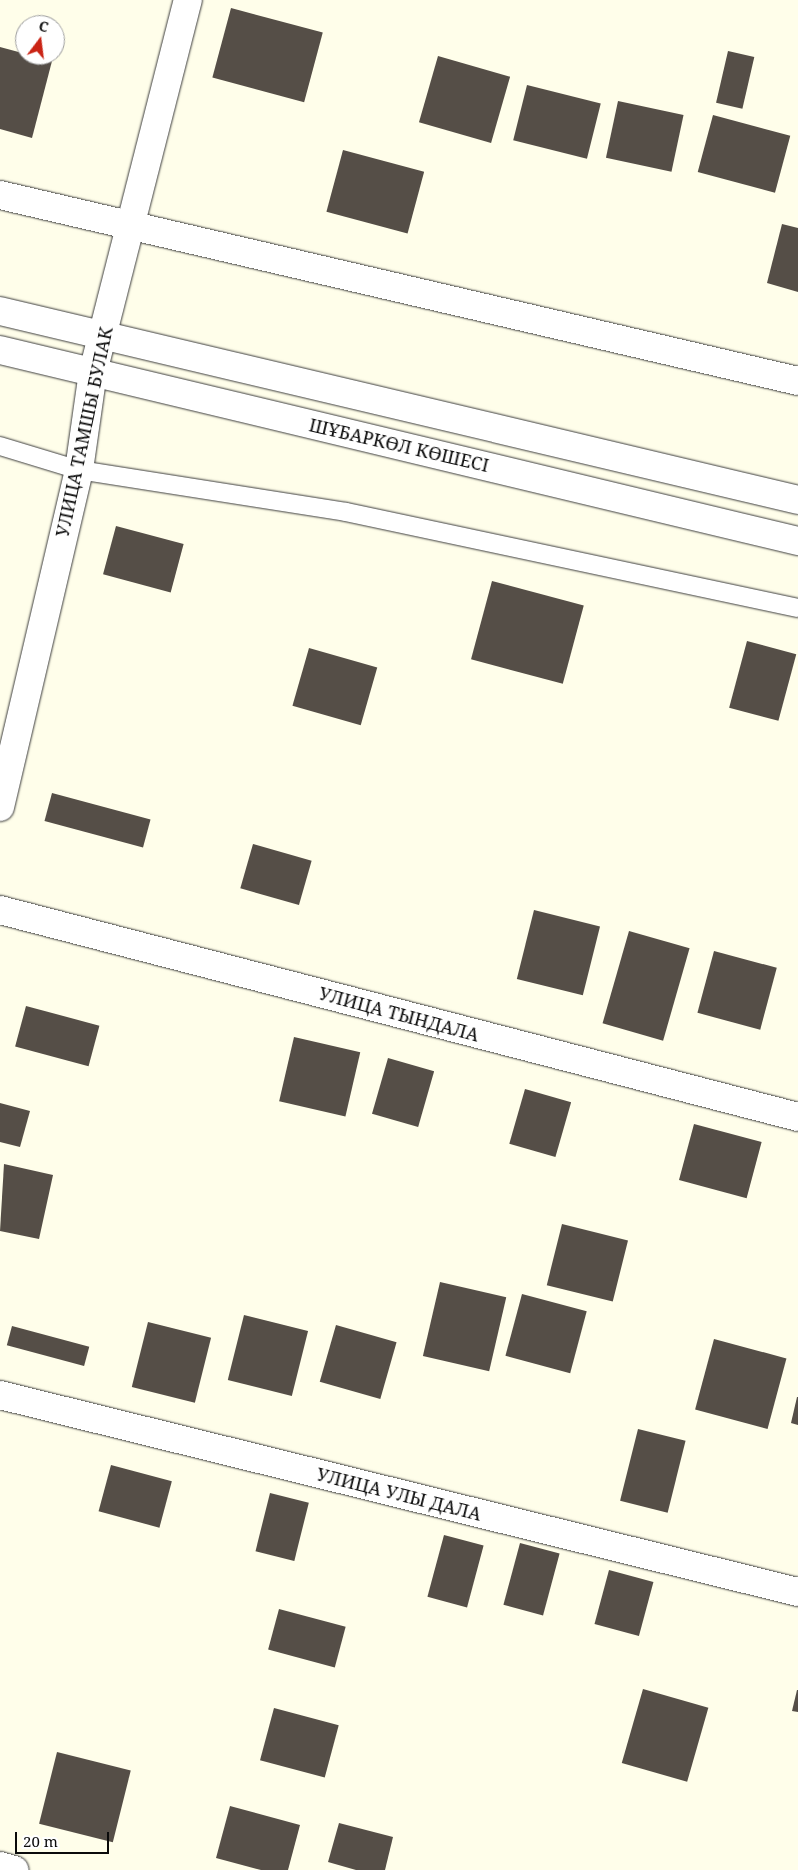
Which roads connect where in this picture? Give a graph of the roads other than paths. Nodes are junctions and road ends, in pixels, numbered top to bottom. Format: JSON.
{"nodes":[{"id":1,"x":188,"y":0,"type":"edge"},
{"id":2,"x":0,"y":195,"type":"edge"},
{"id":3,"x":132,"y":228,"type":"junction"},
{"id":4,"x":0,"y":311,"type":"edge"},
{"id":5,"x":103,"y":336,"type":"junction"},
{"id":6,"x":0,"y":350,"type":"edge"},
{"id":7,"x":93,"y":372,"type":"junction"},
{"id":8,"x":798,"y":381,"type":"edge"},
{"id":9,"x":0,"y":446,"type":"edge"},
{"id":10,"x":79,"y":470,"type":"junction"},
{"id":11,"x":798,"y":500,"type":"edge"},
{"id":12,"x":798,"y":541,"type":"edge"},
{"id":13,"x":798,"y":608,"type":"edge"},
{"id":14,"x":0,"y":807,"type":"edge"},
{"id":15,"x":0,"y":910,"type":"edge"},
{"id":16,"x":798,"y":1117,"type":"edge"},
{"id":17,"x":0,"y":1395,"type":"edge"},
{"id":18,"x":798,"y":1592,"type":"edge"},
{"id":19,"x":0,"y":1866,"type":"edge"},
{"id":20,"x":14,"y":1870,"type":"edge"}],
"edges":[{"from":1,"to":3,"type":"street","name":"УЛИЦА ТАМШЫ БУЛАК"},
{"from":2,"to":3,"type":"street"},
{"from":3,"to":5,"type":"street","name":"УЛИЦА ТАМШЫ БУЛАК"},
{"from":3,"to":8,"type":"street"},
{"from":4,"to":5,"type":"street"},
{"from":5,"to":7,"type":"street","name":"УЛИЦА ТАМШЫ БУЛАК"},
{"from":5,"to":11,"type":"street"},
{"from":6,"to":7,"type":"street","name":"ШҰБАРКӨЛ КӨШЕСІ"},
{"from":7,"to":10,"type":"street","name":"УЛИЦА ТАМШЫ БУЛАК"},
{"from":7,"to":12,"type":"street","name":"ШҰБАРКӨЛ КӨШЕСІ"},
{"from":9,"to":10,"type":"lane"},
{"from":10,"to":13,"type":"lane"},
{"from":10,"to":14,"type":"street","name":"УЛИЦА ТАМШЫ БУЛАК"},
{"from":15,"to":16,"type":"street","name":"УЛИЦА ТЫНДАЛА"},
{"from":17,"to":18,"type":"street","name":"УЛИЦА УЛЫ ДАЛА"},
{"from":19,"to":20,"type":"street"}]}
